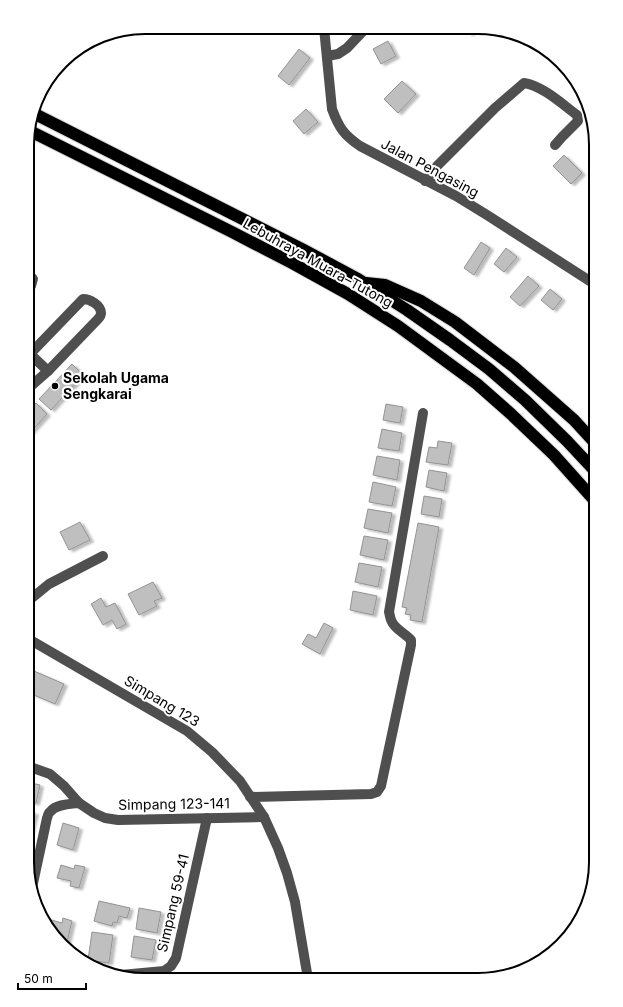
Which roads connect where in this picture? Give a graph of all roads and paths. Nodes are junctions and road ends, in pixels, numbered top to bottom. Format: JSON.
{"nodes":[{"id":1,"x":325,"y":34,"type":"edge"},
{"id":2,"x":360,"y":34,"type":"edge"},
{"id":3,"x":327,"y":56,"type":"junction"},
{"id":4,"x":38,"y":116,"type":"edge"},
{"id":5,"x":35,"y":133,"type":"edge"},
{"id":6,"x":556,"y":145,"type":"dead end"},
{"id":7,"x":425,"y":181,"type":"junction"},
{"id":8,"x":589,"y":280,"type":"edge"},
{"id":9,"x":363,"y":282,"type":"junction"},
{"id":10,"x":34,"y":349,"type":"edge"},
{"id":11,"x":34,"y":358,"type":"edge"},
{"id":12,"x":48,"y":371,"type":"junction"},
{"id":13,"x":34,"y":383,"type":"edge"},
{"id":14,"x":423,"y":413,"type":"dead end"},
{"id":15,"x":589,"y":436,"type":"edge"},
{"id":16,"x":589,"y":465,"type":"edge"},
{"id":17,"x":589,"y":494,"type":"edge"},
{"id":18,"x":103,"y":556,"type":"dead end"},
{"id":19,"x":34,"y":596,"type":"edge"},
{"id":20,"x":34,"y":642,"type":"edge"},
{"id":21,"x":34,"y":768,"type":"edge"},
{"id":22,"x":250,"y":797,"type":"junction"},
{"id":23,"x":79,"y":803,"type":"junction"},
{"id":24,"x":264,"y":817,"type":"junction"},
{"id":25,"x":207,"y":818,"type":"junction"},
{"id":26,"x":35,"y":875,"type":"edge"},
{"id":27,"x":144,"y":973,"type":"edge"},
{"id":28,"x":306,"y":973,"type":"edge"}],
"edges":[{"from":1,"to":3,"type":"street","name":"Jalan Pengasing"},
{"from":2,"to":3,"type":"street"},
{"from":3,"to":7,"type":"street","name":"Jalan Pengasing"},
{"from":4,"to":9,"type":"highway","name":"Lebuhraya Muara–Tutong"},
{"from":5,"to":17,"type":"highway","name":"Lebuhraya Muara–Tutong"},
{"from":6,"to":7,"type":"street"},
{"from":7,"to":8,"type":"street","name":"Jalan Pengasing"},
{"from":9,"to":15,"type":"highway"},
{"from":9,"to":16,"type":"highway","name":"Lebuhraya Muara–Tutong"},
{"from":10,"to":12,"type":"street"},
{"from":11,"to":12,"type":"street"},
{"from":12,"to":13,"type":"street"},
{"from":14,"to":22,"type":"street"},
{"from":18,"to":19,"type":"street"},
{"from":20,"to":22,"type":"street","name":"Simpang 123"},
{"from":21,"to":23,"type":"street","name":"Simpang 123-141"},
{"from":22,"to":24,"type":"street","name":"Simpang 123"},
{"from":23,"to":25,"type":"street","name":"Simpang 123-141"},
{"from":23,"to":26,"type":"street"},
{"from":24,"to":25,"type":"street","name":"Simpang 123-141"},
{"from":24,"to":28,"type":"street","name":"Simpang 123"},
{"from":25,"to":27,"type":"street","name":"Simpang 59-41"}]}
